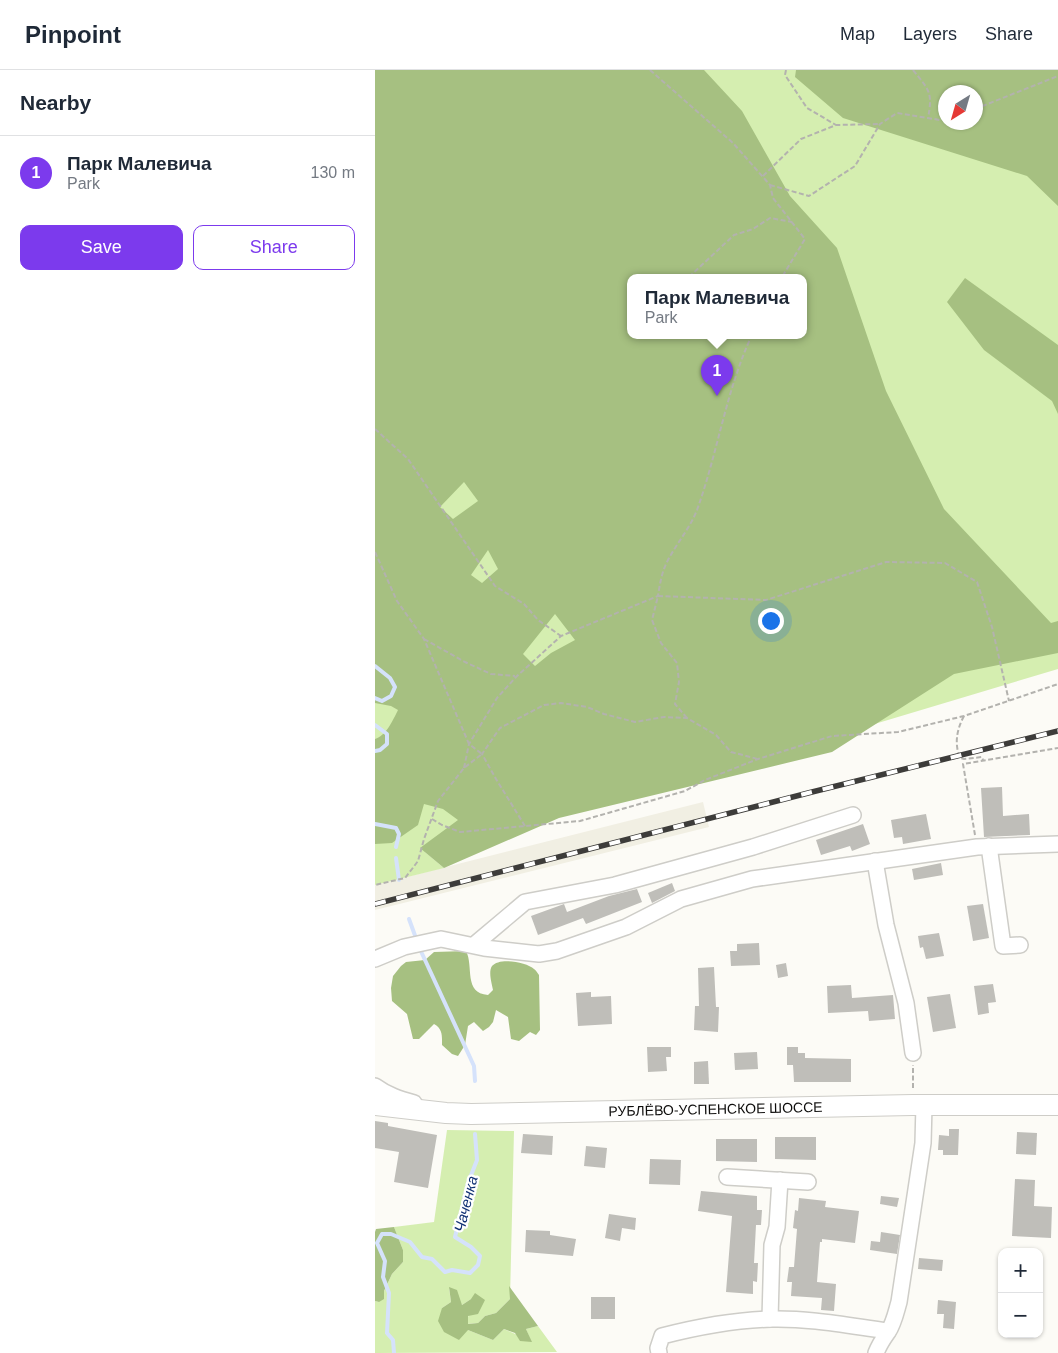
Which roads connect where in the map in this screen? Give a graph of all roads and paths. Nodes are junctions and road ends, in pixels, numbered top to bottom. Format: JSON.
{"nodes":[{"id":1,"x":650,"y":70,"type":"edge"},
{"id":2,"x":786,"y":70,"type":"edge"},
{"id":3,"x":913,"y":70,"type":"edge"},
{"id":4,"x":1058,"y":76,"type":"edge"},
{"id":5,"x":983,"y":106,"type":"edge"},
{"id":6,"x":928,"y":118,"type":"junction"},
{"id":7,"x":938,"y":120,"type":"edge"},
{"id":8,"x":880,"y":124,"type":"junction"},
{"id":9,"x":836,"y":125,"type":"junction"},
{"id":10,"x":763,"y":177,"type":"junction"},
{"id":11,"x":769,"y":185,"type":"junction"},
{"id":12,"x":792,"y":222,"type":"junction"},
{"id":13,"x":692,"y":274,"type":"edge"},
{"id":14,"x":784,"y":274,"type":"edge"},
{"id":15,"x":750,"y":339,"type":"edge"},
{"id":16,"x":375,"y":429,"type":"edge"},
{"id":17,"x":375,"y":552,"type":"edge"},
{"id":18,"x":658,"y":596,"type":"junction"},
{"id":19,"x":561,"y":636,"type":"junction"},
{"id":20,"x":424,"y":639,"type":"junction"},
{"id":21,"x":516,"y":676,"type":"junction"},
{"id":22,"x":1058,"y":684,"type":"edge"},
{"id":23,"x":1009,"y":701,"type":"junction"},
{"id":24,"x":964,"y":716,"type":"junction"},
{"id":25,"x":687,"y":718,"type":"junction"},
{"id":26,"x":469,"y":744,"type":"junction"},
{"id":27,"x":1058,"y":748,"type":"edge"},
{"id":28,"x":482,"y":754,"type":"junction"},
{"id":29,"x":758,"y":759,"type":"junction"},
{"id":30,"x":983,"y":761,"type":"junction"},
{"id":31,"x":464,"y":768,"type":"junction"},
{"id":32,"x":853,"y":815,"type":"dead end"},
{"id":33,"x":432,"y":819,"type":"junction"},
{"id":34,"x":525,"y":826,"type":"junction"},
{"id":35,"x":1058,"y":844,"type":"edge"},
{"id":36,"x":983,"y":847,"type":"junction"},
{"id":37,"x":875,"y":861,"type":"junction"},
{"id":38,"x":375,"y":885,"type":"edge"},
{"id":39,"x":474,"y":945,"type":"junction"},
{"id":40,"x":1019,"y":945,"type":"dead end"},
{"id":41,"x":375,"y":959,"type":"edge"},
{"id":42,"x":913,"y":1053,"type":"joint"},
{"id":43,"x":375,"y":1086,"type":"edge"},
{"id":44,"x":375,"y":1105,"type":"edge"},
{"id":45,"x":918,"y":1105,"type":"junction"},
{"id":46,"x":1058,"y":1105,"type":"edge"},
{"id":47,"x":446,"y":1113,"type":"junction"},
{"id":48,"x":727,"y":1177,"type":"dead end"},
{"id":49,"x":780,"y":1180,"type":"junction"},
{"id":50,"x":808,"y":1182,"type":"dead end"},
{"id":51,"x":770,"y":1319,"type":"junction"},
{"id":52,"x":888,"y":1331,"type":"junction"},
{"id":53,"x":659,"y":1353,"type":"edge"},
{"id":54,"x":876,"y":1353,"type":"edge"}],
"edges":[{"from":1,"to":10,"type":"path"},
{"from":2,"to":9,"type":"path"},
{"from":3,"to":6,"type":"path"},
{"from":4,"to":5,"type":"path"},
{"from":6,"to":7,"type":"path"},
{"from":6,"to":8,"type":"path"},
{"from":8,"to":9,"type":"path"},
{"from":8,"to":11,"type":"path"},
{"from":9,"to":10,"type":"path"},
{"from":10,"to":11,"type":"path"},
{"from":11,"to":12,"type":"path"},
{"from":12,"to":13,"type":"path"},
{"from":12,"to":14,"type":"path"},
{"from":15,"to":18,"type":"path"},
{"from":16,"to":19,"type":"path"},
{"from":17,"to":20,"type":"path"},
{"from":18,"to":19,"type":"path"},
{"from":18,"to":23,"type":"path"},
{"from":18,"to":25,"type":"path"},
{"from":19,"to":21,"type":"path"},
{"from":20,"to":21,"type":"path"},
{"from":20,"to":26,"type":"path"},
{"from":21,"to":26,"type":"path"},
{"from":22,"to":23,"type":"path"},
{"from":23,"to":24,"type":"path"},
{"from":24,"to":29,"type":"path"},
{"from":24,"to":30,"type":"path"},
{"from":25,"to":28,"type":"path"},
{"from":25,"to":29,"type":"path"},
{"from":26,"to":28,"type":"path"},
{"from":26,"to":31,"type":"path"},
{"from":27,"to":30,"type":"path"},
{"from":28,"to":31,"type":"path"},
{"from":28,"to":34,"type":"path"},
{"from":29,"to":34,"type":"path"},
{"from":30,"to":36,"type":"path"},
{"from":31,"to":33,"type":"path"},
{"from":32,"to":39,"type":"street"},
{"from":33,"to":34,"type":"path"},
{"from":33,"to":38,"type":"path"},
{"from":35,"to":36,"type":"street"},
{"from":36,"to":37,"type":"street"},
{"from":36,"to":40,"type":"street"},
{"from":37,"to":39,"type":"street"},
{"from":37,"to":42,"type":"street"},
{"from":39,"to":41,"type":"street"},
{"from":42,"to":45,"type":"path"},
{"from":43,"to":47,"type":"street"},
{"from":44,"to":47,"type":"main road","name":"РУБЛЁВО-УСПЕНСКОЕ ШОССЕ"},
{"from":45,"to":46,"type":"main road","name":"РУБЛЁВО-УСПЕНСКОЕ ШОССЕ"},
{"from":45,"to":47,"type":"main road","name":"РУБЛЁВО-УСПЕНСКОЕ ШОССЕ"},
{"from":45,"to":52,"type":"street"},
{"from":48,"to":49,"type":"street"},
{"from":49,"to":50,"type":"street"},
{"from":49,"to":51,"type":"street"},
{"from":51,"to":52,"type":"street"},
{"from":51,"to":53,"type":"street"},
{"from":52,"to":54,"type":"street"}]}
